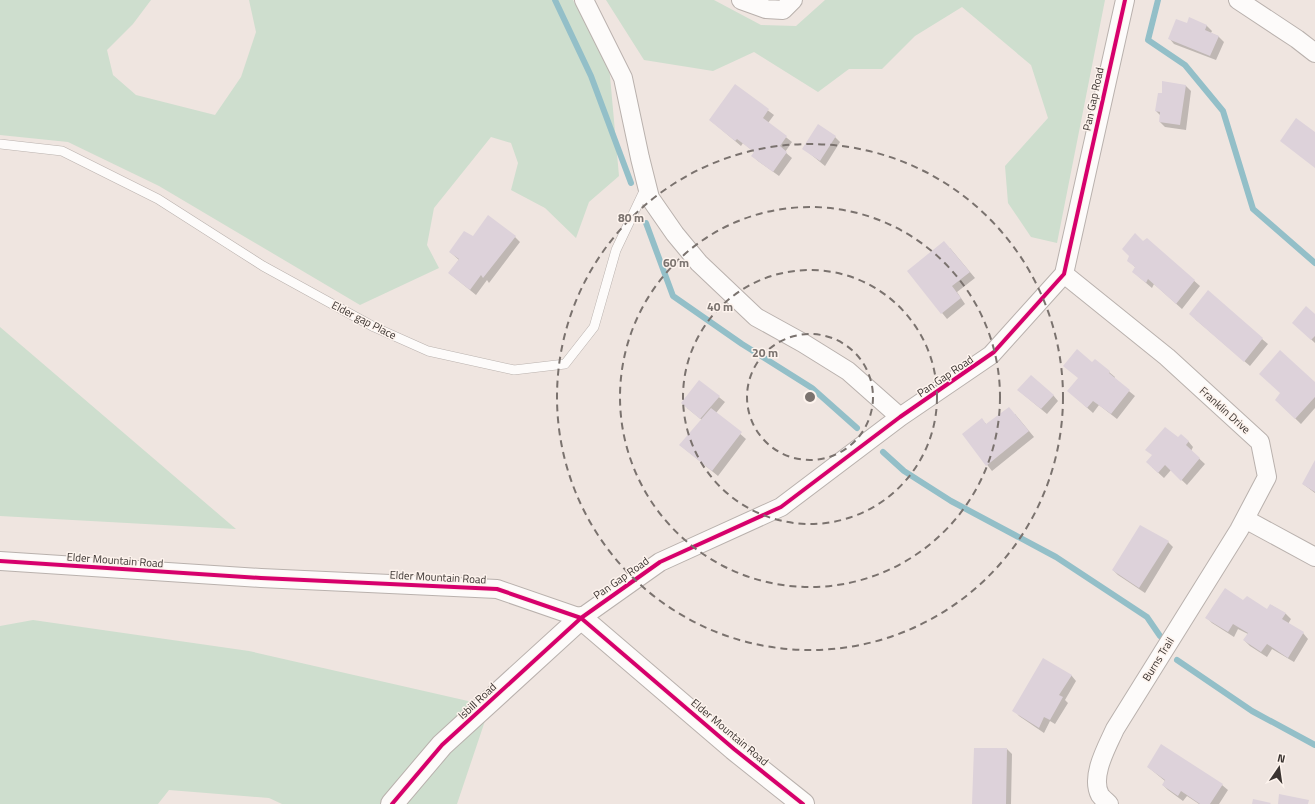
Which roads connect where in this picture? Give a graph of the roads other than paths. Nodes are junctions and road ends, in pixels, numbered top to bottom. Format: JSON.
{"nodes":[{"id":1,"x":584,"y":0,"type":"edge"},
{"id":2,"x":741,"y":0,"type":"edge"},
{"id":3,"x":792,"y":0,"type":"edge"},
{"id":4,"x":1125,"y":0,"type":"edge"},
{"id":5,"x":1238,"y":0,"type":"edge"},
{"id":6,"x":1315,"y":53,"type":"edge"},
{"id":7,"x":0,"y":144,"type":"edge"},
{"id":8,"x":647,"y":186,"type":"junction"},
{"id":9,"x":1064,"y":274,"type":"junction"},
{"id":10,"x":900,"y":417,"type":"junction"},
{"id":11,"x":1245,"y":519,"type":"junction"},
{"id":12,"x":1315,"y":557,"type":"edge"},
{"id":13,"x":0,"y":561,"type":"edge"},
{"id":14,"x":581,"y":618,"type":"junction"},
{"id":15,"x":392,"y":804,"type":"edge"},
{"id":16,"x":803,"y":804,"type":"edge"},
{"id":17,"x":1109,"y":804,"type":"edge"}],
"edges":[{"from":1,"to":8,"type":"street"},
{"from":2,"to":3,"type":"street"},
{"from":4,"to":9,"type":"street","name":"Pan Gap Road"},
{"from":5,"to":6,"type":"street"},
{"from":7,"to":8,"type":"lane","name":"Elder gap Place"},
{"from":8,"to":10,"type":"street"},
{"from":9,"to":10,"type":"street","name":"Pan Gap Road"},
{"from":9,"to":11,"type":"street","name":"Franklin Drive"},
{"from":10,"to":14,"type":"street","name":"Pan Gap Road"},
{"from":11,"to":12,"type":"street"},
{"from":11,"to":17,"type":"street","name":"Burns Trail"},
{"from":13,"to":14,"type":"street","name":"Elder Mountain Road"},
{"from":14,"to":15,"type":"street","name":"Isbill Road"},
{"from":14,"to":16,"type":"street","name":"Elder Mountain Road"}]}
